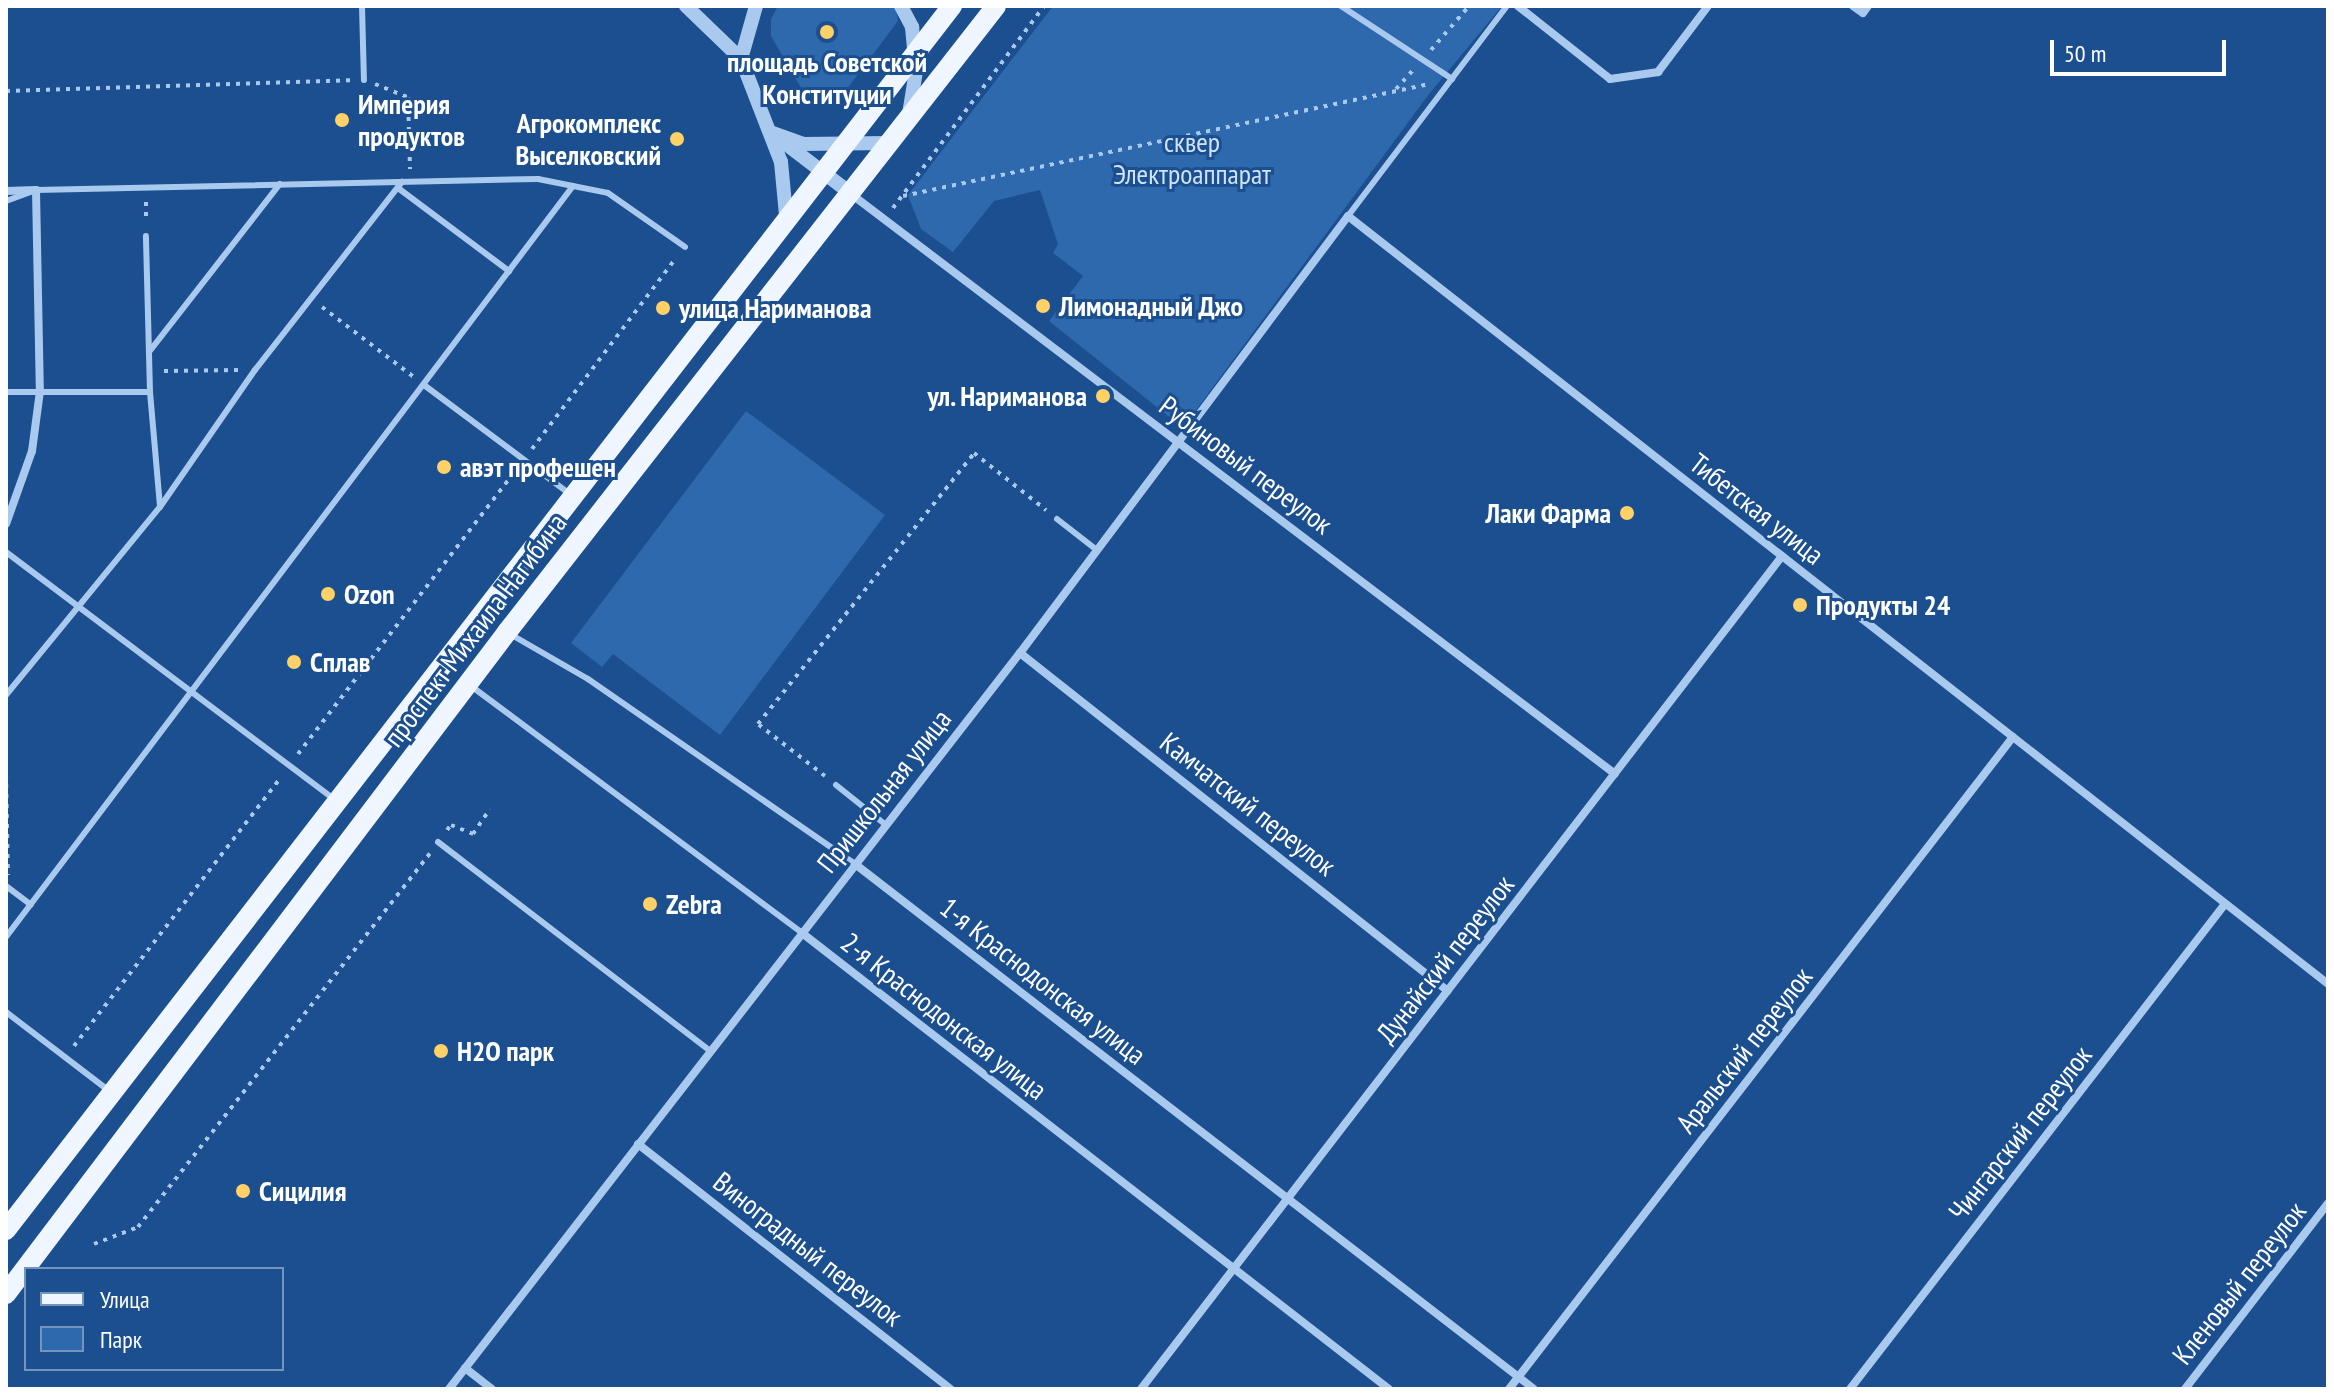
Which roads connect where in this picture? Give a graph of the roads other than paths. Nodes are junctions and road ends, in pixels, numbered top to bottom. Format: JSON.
{"nodes":[{"id":1,"x":362,"y":6,"type":"edge"},
{"id":2,"x":686,"y":6,"type":"edge"},
{"id":3,"x":756,"y":6,"type":"edge"},
{"id":4,"x":901,"y":6,"type":"edge"},
{"id":5,"x":952,"y":6,"type":"edge"},
{"id":6,"x":996,"y":6,"type":"edge"},
{"id":7,"x":1341,"y":6,"type":"edge"},
{"id":8,"x":1507,"y":6,"type":"edge"},
{"id":9,"x":1518,"y":6,"type":"edge"},
{"id":10,"x":1708,"y":6,"type":"edge"},
{"id":11,"x":1853,"y":6,"type":"edge"},
{"id":12,"x":1868,"y":6,"type":"edge"},
{"id":13,"x":914,"y":54,"type":"junction"},
{"id":14,"x":741,"y":59,"type":"junction"},
{"id":15,"x":1452,"y":79,"type":"junction"},
{"id":16,"x":364,"y":80,"type":"road end"},
{"id":17,"x":909,"y":116,"type":"junction"},
{"id":18,"x":773,"y":133,"type":"junction"},
{"id":19,"x":888,"y":143,"type":"junction"},
{"id":20,"x":842,"y":145,"type":"junction"},
{"id":21,"x":821,"y":172,"type":"junction"},
{"id":22,"x":280,"y":184,"type":"junction"},
{"id":23,"x":404,"y":184,"type":"junction"},
{"id":24,"x":573,"y":186,"type":"junction"},
{"id":25,"x":36,"y":190,"type":"junction"},
{"id":26,"x":6,"y":191,"type":"edge"},
{"id":27,"x":849,"y":192,"type":"junction"},
{"id":28,"x":6,"y":201,"type":"edge"},
{"id":29,"x":786,"y":215,"type":"junction"},
{"id":30,"x":1348,"y":216,"type":"junction"},
{"id":31,"x":146,"y":236,"type":"road end"},
{"id":32,"x":685,"y":247,"type":"road end"},
{"id":33,"x":509,"y":271,"type":"junction"},
{"id":34,"x":149,"y":352,"type":"junction"},
{"id":35,"x":424,"y":385,"type":"junction"},
{"id":36,"x":40,"y":391,"type":"junction"},
{"id":37,"x":6,"y":392,"type":"edge"},
{"id":38,"x":150,"y":392,"type":"junction"},
{"id":39,"x":1178,"y":441,"type":"junction"},
{"id":40,"x":571,"y":495,"type":"junction"},
{"id":41,"x":160,"y":507,"type":"junction"},
{"id":42,"x":1057,"y":519,"type":"road end"},
{"id":43,"x":6,"y":524,"type":"edge"},
{"id":44,"x":1097,"y":550,"type":"junction"},
{"id":45,"x":6,"y":552,"type":"edge"},
{"id":46,"x":1782,"y":556,"type":"junction"},
{"id":47,"x":79,"y":607,"type":"junction"},
{"id":48,"x":507,"y":632,"type":"junction"},
{"id":49,"x":1020,"y":653,"type":"junction"},
{"id":50,"x":468,"y":683,"type":"junction"},
{"id":51,"x":193,"y":693,"type":"junction"},
{"id":52,"x":6,"y":695,"type":"edge"},
{"id":53,"x":2013,"y":737,"type":"junction"},
{"id":54,"x":1615,"y":774,"type":"junction"},
{"id":55,"x":836,"y":785,"type":"road end"},
{"id":56,"x":336,"y":801,"type":"junction"},
{"id":57,"x":886,"y":825,"type":"junction"},
{"id":58,"x":438,"y":842,"type":"road end"},
{"id":59,"x":855,"y":864,"type":"junction"},
{"id":60,"x":7,"y":887,"type":"edge"},
{"id":61,"x":2225,"y":904,"type":"junction"},
{"id":62,"x":31,"y":905,"type":"junction"},
{"id":63,"x":802,"y":933,"type":"junction"},
{"id":64,"x":6,"y":937,"type":"edge"},
{"id":65,"x":2328,"y":984,"type":"edge"},
{"id":66,"x":1448,"y":991,"type":"junction"},
{"id":67,"x":6,"y":1012,"type":"edge"},
{"id":68,"x":710,"y":1051,"type":"junction"},
{"id":69,"x":112,"y":1093,"type":"junction"},
{"id":70,"x":638,"y":1144,"type":"junction"},
{"id":71,"x":1289,"y":1198,"type":"junction"},
{"id":72,"x":2328,"y":1203,"type":"edge"},
{"id":73,"x":6,"y":1230,"type":"edge"},
{"id":74,"x":26,"y":1267,"type":"edge"},
{"id":75,"x":1235,"y":1269,"type":"junction"},
{"id":76,"x":24,"y":1270,"type":"edge"},
{"id":77,"x":6,"y":1294,"type":"edge"},
{"id":78,"x":465,"y":1368,"type":"junction"},
{"id":79,"x":1518,"y":1377,"type":"junction"},
{"id":80,"x":449,"y":1389,"type":"edge"},
{"id":81,"x":492,"y":1389,"type":"edge"},
{"id":82,"x":951,"y":1389,"type":"edge"},
{"id":83,"x":1141,"y":1389,"type":"edge"},
{"id":84,"x":1389,"y":1389,"type":"edge"},
{"id":85,"x":1509,"y":1389,"type":"edge"},
{"id":86,"x":1534,"y":1389,"type":"edge"},
{"id":87,"x":1850,"y":1389,"type":"edge"},
{"id":88,"x":2185,"y":1389,"type":"edge"}],
"edges":[{"from":1,"to":16,"type":"lane"},
{"from":2,"to":14,"type":"street"},
{"from":3,"to":14,"type":"street"},
{"from":4,"to":13,"type":"street"},
{"from":5,"to":13,"type":"main road","name":"проспект Михаила Нагибина"},
{"from":6,"to":17,"type":"main road","name":"проспект Михаила Нагибина"},
{"from":7,"to":15,"type":"lane"},
{"from":8,"to":15,"type":"lane"},
{"from":9,"to":10,"type":"street"},
{"from":11,"to":12,"type":"street"},
{"from":13,"to":17,"type":"street"},
{"from":13,"to":20,"type":"main road","name":"проспект Михаила Нагибина"},
{"from":14,"to":18,"type":"street"},
{"from":15,"to":30,"type":"lane"},
{"from":17,"to":19,"type":"main road","name":"проспект Михаила Нагибина"},
{"from":18,"to":20,"type":"street"},
{"from":18,"to":21,"type":"street"},
{"from":18,"to":29,"type":"street"},
{"from":19,"to":20,"type":"street"},
{"from":19,"to":27,"type":"main road","name":"проспект Михаила Нагибина"},
{"from":20,"to":21,"type":"main road","name":"проспект Михаила Нагибина"},
{"from":21,"to":27,"type":"street"},
{"from":21,"to":29,"type":"main road","name":"проспект Михаила Нагибина"},
{"from":22,"to":23,"type":"lane"},
{"from":22,"to":25,"type":"lane"},
{"from":22,"to":34,"type":"lane"},
{"from":23,"to":24,"type":"lane"},
{"from":23,"to":33,"type":"lane"},
{"from":23,"to":41,"type":"lane"},
{"from":24,"to":32,"type":"lane"},
{"from":24,"to":33,"type":"lane"},
{"from":25,"to":26,"type":"street"},
{"from":25,"to":28,"type":"lane"},
{"from":25,"to":36,"type":"street"},
{"from":27,"to":39,"type":"street","name":"Рубиновый переулок"},
{"from":27,"to":48,"type":"main road","name":"проспект Михаила Нагибина"},
{"from":29,"to":40,"type":"main road","name":"проспект Михаила Нагибина"},
{"from":30,"to":39,"type":"street","name":"Пришкольная улица"},
{"from":30,"to":46,"type":"street","name":"Тибетская улица"},
{"from":31,"to":34,"type":"lane"},
{"from":33,"to":35,"type":"lane"},
{"from":34,"to":38,"type":"lane"},
{"from":35,"to":40,"type":"lane"},
{"from":35,"to":51,"type":"lane"},
{"from":36,"to":37,"type":"lane"},
{"from":36,"to":38,"type":"lane"},
{"from":36,"to":43,"type":"street"},
{"from":38,"to":41,"type":"lane"},
{"from":39,"to":44,"type":"street","name":"Пришкольная улица"},
{"from":39,"to":54,"type":"street","name":"Рубиновый переулок"},
{"from":40,"to":56,"type":"main road","name":"проспект Михаила Нагибина"},
{"from":41,"to":47,"type":"lane"},
{"from":42,"to":44,"type":"lane"},
{"from":44,"to":49,"type":"street","name":"Пришкольная улица"},
{"from":45,"to":47,"type":"lane"},
{"from":46,"to":53,"type":"street","name":"Тибетская улица"},
{"from":46,"to":54,"type":"street","name":"Дунайский переулок"},
{"from":47,"to":51,"type":"lane"},
{"from":47,"to":52,"type":"lane"},
{"from":48,"to":50,"type":"main road","name":"проспект Михаила Нагибина"},
{"from":48,"to":59,"type":"lane","name":"1-я Краснодонская улица"},
{"from":49,"to":57,"type":"street","name":"Пришкольная улица"},
{"from":49,"to":66,"type":"street","name":"Камчатский переулок"},
{"from":50,"to":63,"type":"lane","name":"2-я Краснодонская улица"},
{"from":50,"to":74,"type":"main road","name":"проспект Михаила Нагибина"},
{"from":51,"to":56,"type":"lane"},
{"from":51,"to":62,"type":"lane"},
{"from":53,"to":61,"type":"street","name":"Тибетская улица"},
{"from":53,"to":79,"type":"street","name":"Аральский переулок"},
{"from":54,"to":66,"type":"street","name":"Дунайский переулок"},
{"from":55,"to":57,"type":"lane"},
{"from":56,"to":69,"type":"main road","name":"проспект Михаила Нагибина"},
{"from":57,"to":59,"type":"street","name":"Пришкольная улица"},
{"from":58,"to":68,"type":"lane"},
{"from":59,"to":63,"type":"street","name":"Пришкольная улица"},
{"from":59,"to":71,"type":"street","name":"1-я Краснодонская улица"},
{"from":60,"to":62,"type":"lane"},
{"from":61,"to":65,"type":"street","name":"Тибетская улица"},
{"from":61,"to":87,"type":"street","name":"Чингарский переулок"},
{"from":62,"to":64,"type":"lane"},
{"from":63,"to":68,"type":"street","name":"Пришкольная улица"},
{"from":63,"to":75,"type":"street","name":"2-я Краснодонская улица"},
{"from":66,"to":71,"type":"street","name":"Дунайский переулок"},
{"from":67,"to":69,"type":"lane"},
{"from":68,"to":70,"type":"street","name":"Пришкольная улица"},
{"from":69,"to":73,"type":"main road","name":"проспект Михаила Нагибина"},
{"from":70,"to":78,"type":"street","name":"Пришкольная улица"},
{"from":70,"to":82,"type":"street","name":"Виноградный переулок"},
{"from":71,"to":75,"type":"street","name":"Дунайский переулок"},
{"from":71,"to":79,"type":"street","name":"1-я Краснодонская улица"},
{"from":72,"to":88,"type":"street","name":"Кленовый переулок"},
{"from":75,"to":83,"type":"street","name":"Дунайский переулок"},
{"from":75,"to":84,"type":"street","name":"2-я Краснодонская улица"},
{"from":76,"to":77,"type":"main road","name":"проспект Михаила Нагибина"},
{"from":78,"to":80,"type":"street","name":"Пришкольная улица"},
{"from":78,"to":81,"type":"street"},
{"from":79,"to":85,"type":"street","name":"Аральский переулок"},
{"from":79,"to":86,"type":"street","name":"1-я Краснодонская улица"}]}
